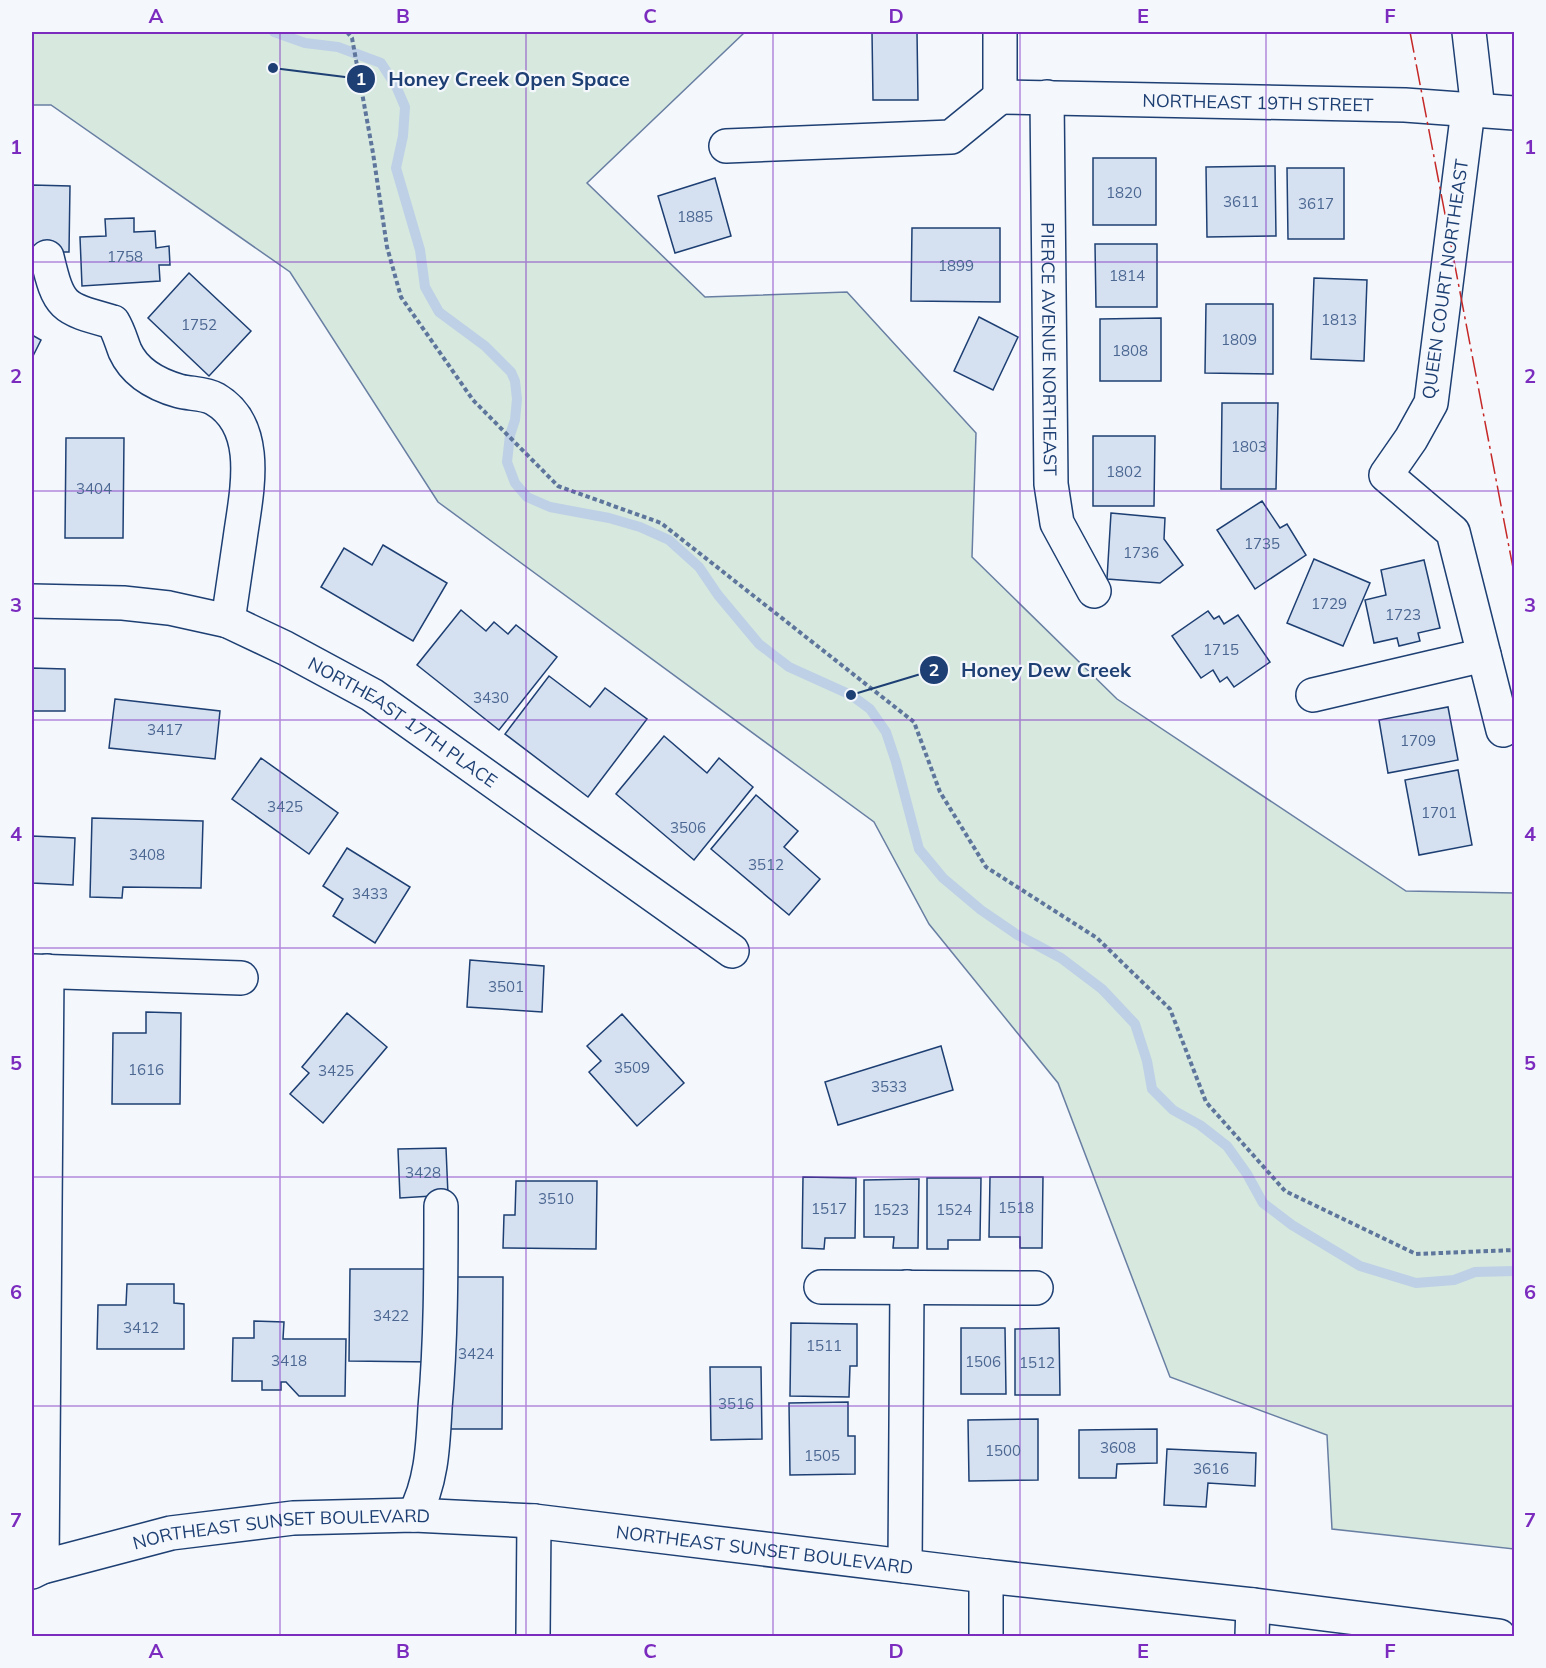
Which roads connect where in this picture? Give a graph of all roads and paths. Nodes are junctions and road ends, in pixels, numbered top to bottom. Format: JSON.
{"nodes":[{"id":1,"x":347,"y":32,"type":"edge"},
{"id":2,"x":1000,"y":32,"type":"edge"},
{"id":3,"x":1469,"y":32,"type":"edge"},
{"id":4,"x":1000,"y":97,"type":"junction"},
{"id":5,"x":1047,"y":97,"type":"junction"},
{"id":6,"x":1473,"y":110,"type":"junction"},
{"id":7,"x":1515,"y":113,"type":"edge"},
{"id":8,"x":726,"y":146,"type":"dead end"},
{"id":9,"x":47,"y":257,"type":"dead end"},
{"id":10,"x":1095,"y":591,"type":"dead end"},
{"id":11,"x":32,"y":602,"type":"edge"},
{"id":12,"x":228,"y":621,"type":"junction"},
{"id":13,"x":1484,"y":655,"type":"junction"},
{"id":14,"x":1312,"y":694,"type":"dead end"},
{"id":15,"x":1503,"y":730,"type":"dead end"},
{"id":16,"x":732,"y":951,"type":"dead end"},
{"id":17,"x":39,"y":971,"type":"edge"},
{"id":18,"x":241,"y":978,"type":"dead end"},
{"id":19,"x":441,"y":1206,"type":"dead end"},
{"id":20,"x":1515,"y":1250,"type":"edge"},
{"id":21,"x":821,"y":1287,"type":"dead end"},
{"id":22,"x":907,"y":1287,"type":"junction"},
{"id":23,"x":1036,"y":1288,"type":"dead end"},
{"id":24,"x":414,"y":1515,"type":"junction"},
{"id":25,"x":534,"y":1521,"type":"junction"},
{"id":26,"x":905,"y":1566,"type":"junction"},
{"id":27,"x":37,"y":1570,"type":"edge"},
{"id":28,"x":986,"y":1576,"type":"junction"},
{"id":29,"x":1252,"y":1621,"type":"edge"},
{"id":30,"x":533,"y":1636,"type":"edge"},
{"id":31,"x":986,"y":1636,"type":"edge"},
{"id":32,"x":1499,"y":1636,"type":"edge"}],
"edges":[{"from":1,"to":20,"type":"path"},
{"from":2,"to":4,"type":"street"},
{"from":3,"to":6,"type":"street","name":"QUEEN COURT NORTHEAST"},
{"from":4,"to":5,"type":"street","name":"NORTHEAST 19TH STREET"},
{"from":4,"to":8,"type":"street"},
{"from":5,"to":6,"type":"street","name":"NORTHEAST 19TH STREET"},
{"from":5,"to":10,"type":"street","name":"PIERCE AVENUE NORTHEAST"},
{"from":6,"to":7,"type":"street","name":"NORTHEAST 19TH STREET"},
{"from":6,"to":13,"type":"street","name":"QUEEN COURT NORTHEAST"},
{"from":9,"to":12,"type":"street"},
{"from":11,"to":12,"type":"street","name":"NORTHEAST 17TH PLACE"},
{"from":12,"to":16,"type":"street","name":"NORTHEAST 17TH PLACE"},
{"from":13,"to":14,"type":"street"},
{"from":13,"to":15,"type":"street","name":"QUEEN COURT NORTHEAST"},
{"from":17,"to":18,"type":"street"},
{"from":17,"to":27,"type":"street"},
{"from":19,"to":24,"type":"street"},
{"from":21,"to":22,"type":"street"},
{"from":22,"to":23,"type":"street"},
{"from":22,"to":26,"type":"street"},
{"from":24,"to":25,"type":"street","name":"NORTHEAST SUNSET BOULEVARD"},
{"from":24,"to":27,"type":"street","name":"NORTHEAST SUNSET BOULEVARD"},
{"from":25,"to":26,"type":"street","name":"NORTHEAST SUNSET BOULEVARD"},
{"from":25,"to":30,"type":"street"},
{"from":26,"to":28,"type":"street","name":"NORTHEAST SUNSET BOULEVARD"},
{"from":28,"to":29,"type":"street","name":"NORTHEAST SUNSET BOULEVARD"},
{"from":28,"to":31,"type":"street"},
{"from":29,"to":32,"type":"street","name":"NORTHEAST SUNSET BOULEVARD"}]}
